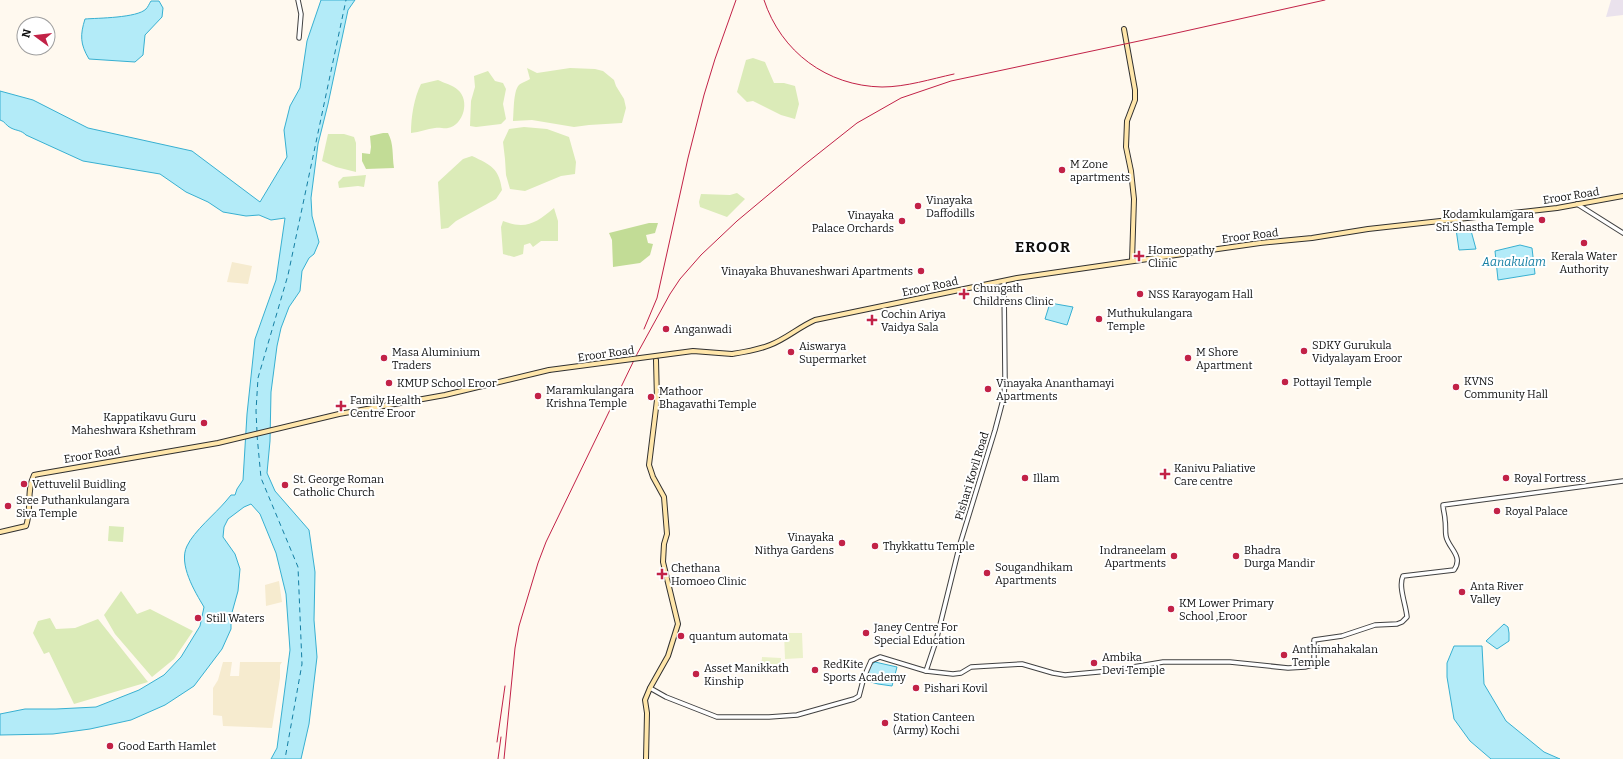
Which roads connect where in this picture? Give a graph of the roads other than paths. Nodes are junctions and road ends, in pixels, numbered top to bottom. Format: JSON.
{"nodes":[{"id":1,"x":298,"y":0,"type":"edge"},
{"id":2,"x":1124,"y":29,"type":"dead end"},
{"id":3,"x":299,"y":38,"type":"dead end"},
{"id":4,"x":1623,"y":196,"type":"edge"},
{"id":5,"x":1577,"y":204,"type":"junction"},
{"id":6,"x":1623,"y":233,"type":"edge"},
{"id":7,"x":1132,"y":261,"type":"junction"},
{"id":8,"x":1004,"y":281,"type":"junction"},
{"id":9,"x":656,"y":353,"type":"dead end"},
{"id":10,"x":656,"y":360,"type":"joint"},
{"id":11,"x":1623,"y":482,"type":"edge"},
{"id":12,"x":0,"y":532,"type":"edge"},
{"id":13,"x":926,"y":671,"type":"junction"},
{"id":14,"x":650,"y":688,"type":"junction"},
{"id":15,"x":646,"y":759,"type":"edge"}],
"edges":[{"from":1,"to":3,"type":"street"},
{"from":2,"to":7,"type":"main road"},
{"from":4,"to":5,"type":"main road","name":"Eroor Road"},
{"from":5,"to":6,"type":"street"},
{"from":5,"to":7,"type":"main road","name":"Eroor Road"},
{"from":7,"to":8,"type":"main road","name":"Eroor Road"},
{"from":8,"to":12,"type":"main road","name":"Eroor Road","bridge":true},
{"from":8,"to":13,"type":"street","name":"Pishari Kovil Road"},
{"from":9,"to":10,"type":"street"},
{"from":10,"to":14,"type":"main road"},
{"from":11,"to":13,"type":"street"},
{"from":13,"to":14,"type":"street"},
{"from":14,"to":15,"type":"main road"}]}
